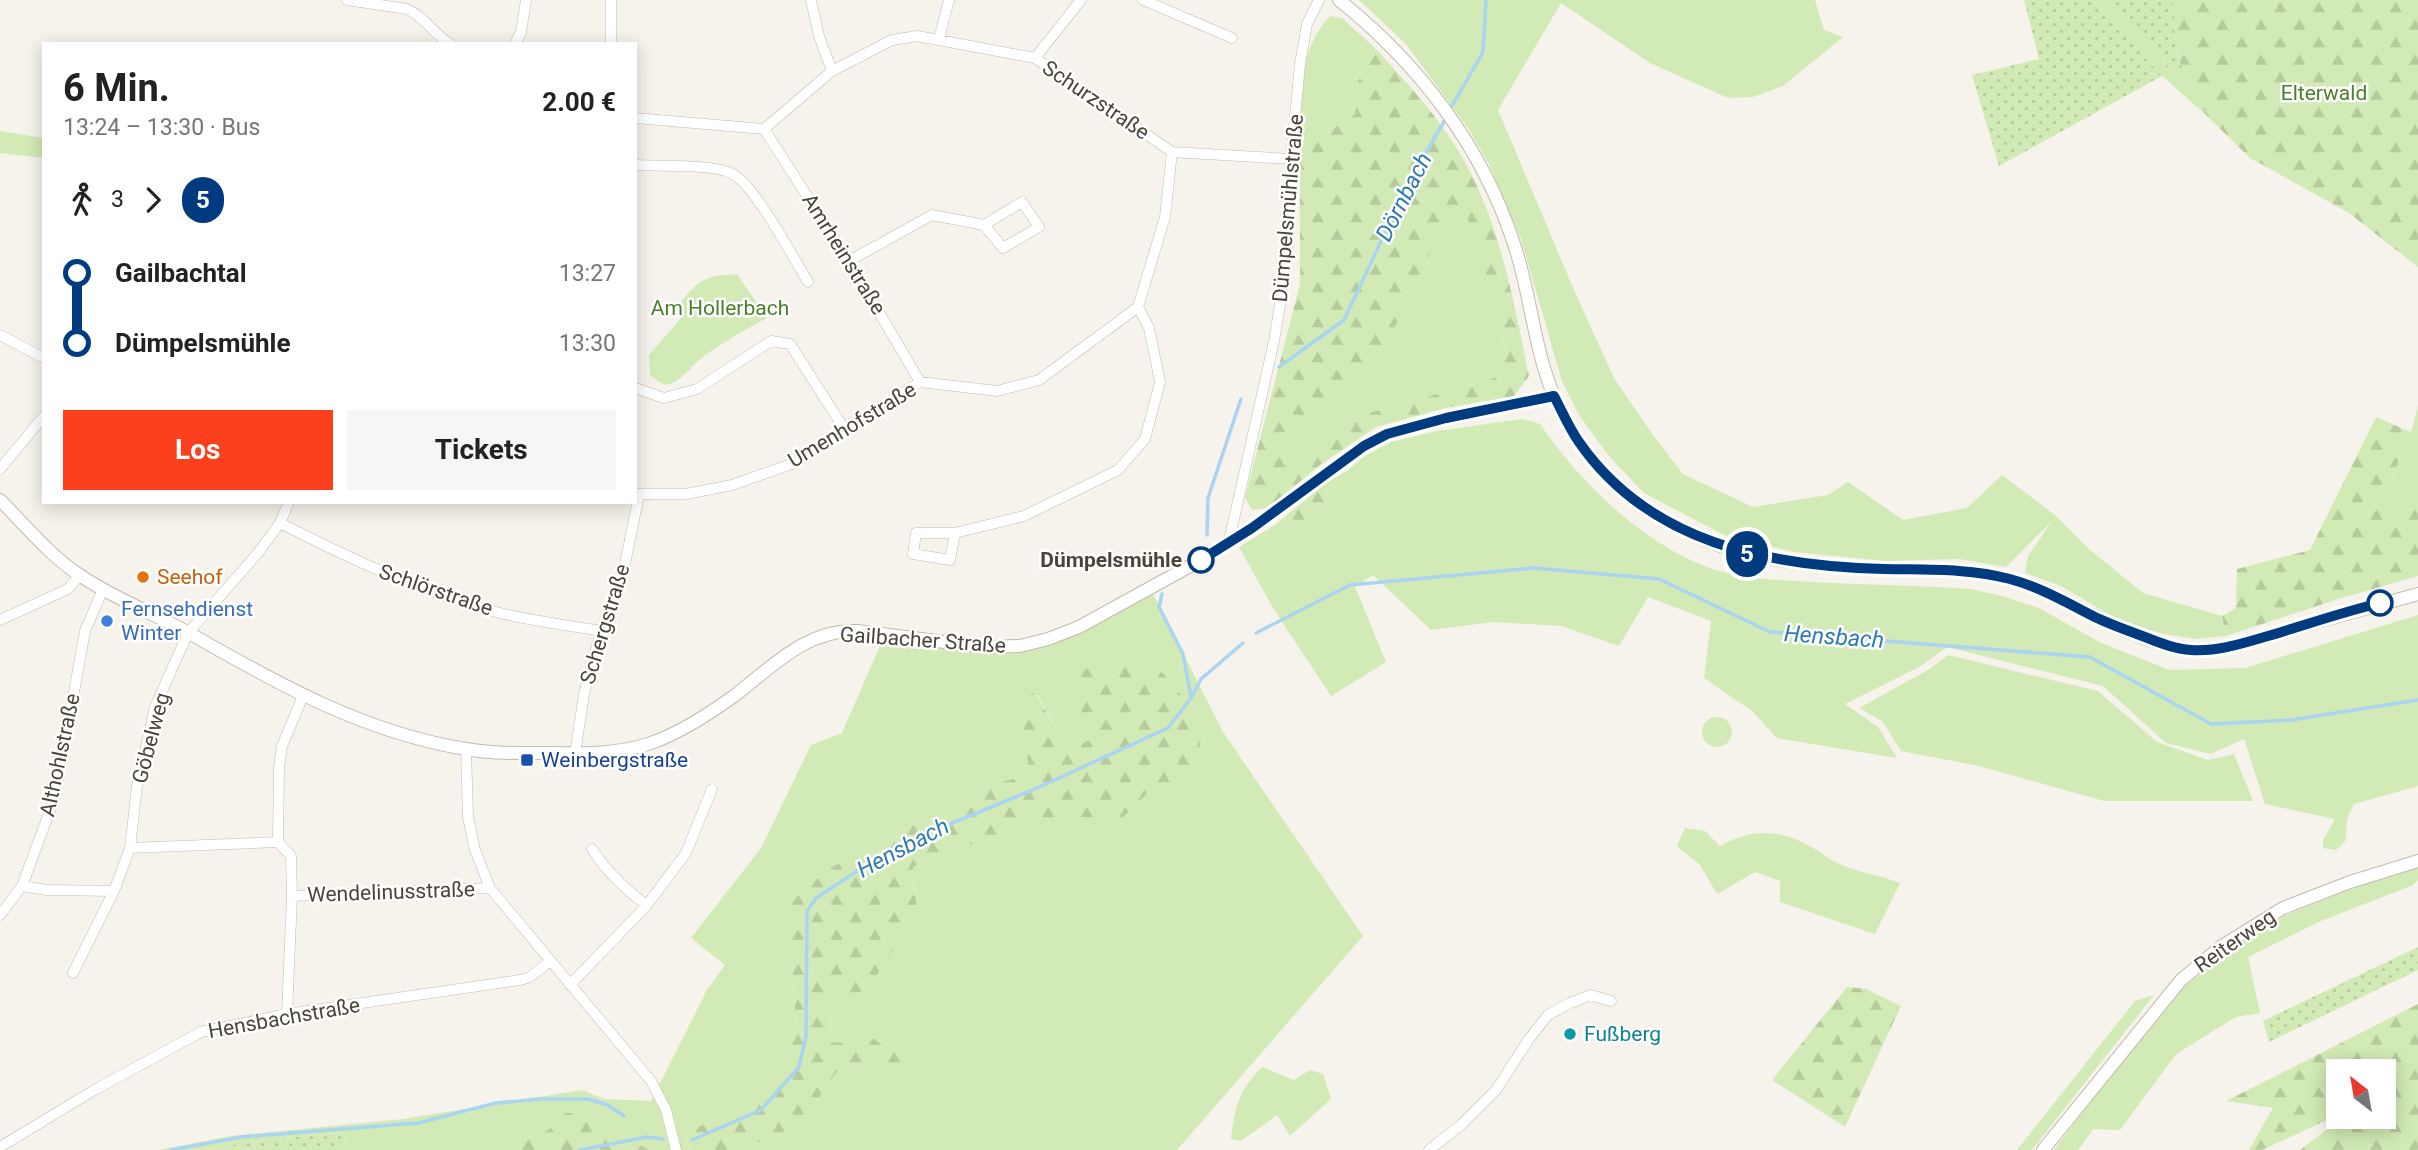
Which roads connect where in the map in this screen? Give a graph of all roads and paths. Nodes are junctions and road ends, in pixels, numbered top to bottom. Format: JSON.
{"nodes":[{"id":1,"x":347,"y":0,"type":"edge"},
{"id":2,"x":526,"y":0,"type":"edge"},
{"id":3,"x":611,"y":0,"type":"edge"},
{"id":4,"x":811,"y":0,"type":"edge"},
{"id":5,"x":949,"y":0,"type":"edge"},
{"id":6,"x":1082,"y":0,"type":"edge"},
{"id":7,"x":1143,"y":0,"type":"edge"},
{"id":8,"x":1319,"y":0,"type":"edge"},
{"id":9,"x":1339,"y":0,"type":"edge"},
{"id":10,"x":939,"y":38,"type":"junction"},
{"id":11,"x":1232,"y":38,"type":"dead end"},
{"id":12,"x":447,"y":42,"type":"edge"},
{"id":13,"x":516,"y":42,"type":"edge"},
{"id":14,"x":611,"y":42,"type":"edge"},
{"id":15,"x":1035,"y":58,"type":"junction"},
{"id":16,"x":832,"y":71,"type":"junction"},
{"id":17,"x":637,"y":118,"type":"edge"},
{"id":18,"x":764,"y":129,"type":"junction"},
{"id":19,"x":1172,"y":152,"type":"junction"},
{"id":20,"x":1290,"y":159,"type":"junction"},
{"id":21,"x":637,"y":165,"type":"edge"},
{"id":22,"x":984,"y":225,"type":"junction"},
{"id":23,"x":849,"y":261,"type":"junction"},
{"id":24,"x":808,"y":282,"type":"dead end"},
{"id":25,"x":1138,"y":307,"type":"junction"},
{"id":26,"x":0,"y":335,"type":"edge"},
{"id":27,"x":42,"y":357,"type":"edge"},
{"id":28,"x":920,"y":382,"type":"junction"},
{"id":29,"x":637,"y":389,"type":"edge"},
{"id":30,"x":1554,"y":396,"type":"junction"},
{"id":31,"x":42,"y":418,"type":"edge"},
{"id":32,"x":845,"y":430,"type":"junction"},
{"id":33,"x":0,"y":469,"type":"edge"},
{"id":34,"x":637,"y":495,"type":"edge"},
{"id":35,"x":0,"y":499,"type":"edge"},
{"id":36,"x":288,"y":504,"type":"edge"},
{"id":37,"x":635,"y":504,"type":"edge"},
{"id":38,"x":280,"y":523,"type":"junction"},
{"id":39,"x":955,"y":533,"type":"junction"},
{"id":40,"x":1229,"y":541,"type":"junction"},
{"id":41,"x":85,"y":579,"type":"junction"},
{"id":42,"x":103,"y":589,"type":"junction"},
{"id":43,"x":2418,"y":594,"type":"edge"},
{"id":44,"x":0,"y":620,"type":"edge"},
{"id":45,"x":601,"y":631,"type":"junction"},
{"id":46,"x":188,"y":633,"type":"junction"},
{"id":47,"x":303,"y":696,"type":"junction"},
{"id":48,"x":466,"y":749,"type":"junction"},
{"id":49,"x":575,"y":754,"type":"junction"},
{"id":50,"x":712,"y":789,"type":"dead end"},
{"id":51,"x":278,"y":842,"type":"junction"},
{"id":52,"x":130,"y":848,"type":"junction"},
{"id":53,"x":592,"y":849,"type":"dead end"},
{"id":54,"x":2418,"y":861,"type":"edge"},
{"id":55,"x":22,"y":886,"type":"junction"},
{"id":56,"x":490,"y":888,"type":"junction"},
{"id":57,"x":114,"y":891,"type":"junction"},
{"id":58,"x":292,"y":896,"type":"junction"},
{"id":59,"x":647,"y":905,"type":"junction"},
{"id":60,"x":0,"y":915,"type":"edge"},
{"id":61,"x":549,"y":962,"type":"junction"},
{"id":62,"x":73,"y":973,"type":"dead end"},
{"id":63,"x":570,"y":985,"type":"junction"},
{"id":64,"x":1611,"y":1001,"type":"dead end"},
{"id":65,"x":287,"y":1014,"type":"junction"},
{"id":66,"x":0,"y":1147,"type":"edge"},
{"id":67,"x":676,"y":1150,"type":"edge"},
{"id":68,"x":1429,"y":1150,"type":"edge"},
{"id":69,"x":2043,"y":1150,"type":"edge"}],
"edges":[{"from":1,"to":12,"type":"street"},
{"from":2,"to":13,"type":"street"},
{"from":3,"to":14,"type":"street"},
{"from":4,"to":16,"type":"street"},
{"from":5,"to":10,"type":"street"},
{"from":6,"to":15,"type":"street"},
{"from":7,"to":11,"type":"street"},
{"from":8,"to":20,"type":"street","name":"Dümpelsmühlstraße"},
{"from":9,"to":30,"type":"street"},
{"from":10,"to":15,"type":"street","name":"Schurzstraße"},
{"from":10,"to":16,"type":"street","name":"Schurzstraße"},
{"from":15,"to":19,"type":"street","name":"Schurzstraße"},
{"from":16,"to":18,"type":"street","name":"Schurzstraße"},
{"from":17,"to":18,"type":"street"},
{"from":18,"to":23,"type":"street","name":"Amrheinstraße"},
{"from":19,"to":20,"type":"street","name":"Schurzstraße"},
{"from":19,"to":25,"type":"street"},
{"from":20,"to":40,"type":"street","name":"Dümpelsmühlstraße"},
{"from":21,"to":24,"type":"street"},
{"from":22,"to":22,"type":"street"},
{"from":22,"to":23,"type":"street"},
{"from":23,"to":28,"type":"street","name":"Amrheinstraße"},
{"from":25,"to":28,"type":"street","name":"Umenhofstraße"},
{"from":25,"to":39,"type":"street"},
{"from":26,"to":27,"type":"street"},
{"from":28,"to":32,"type":"street","name":"Umenhofstraße"},
{"from":29,"to":32,"type":"street"},
{"from":30,"to":40,"type":"street","name":"Gailbacher Straße"},
{"from":30,"to":43,"type":"street"},
{"from":31,"to":33,"type":"street"},
{"from":32,"to":34,"type":"street","name":"Umenhofstraße"},
{"from":35,"to":41,"type":"street","name":"Gailbacher Straße"},
{"from":36,"to":38,"type":"street","name":"Göbelweg"},
{"from":37,"to":45,"type":"street","name":"Schergstraße"},
{"from":38,"to":45,"type":"street","name":"Schlörstraße"},
{"from":38,"to":46,"type":"street","name":"Göbelweg"},
{"from":39,"to":39,"type":"street"},
{"from":40,"to":49,"type":"street","name":"Gailbacher Straße"},
{"from":41,"to":42,"type":"street","name":"Gailbacher Straße"},
{"from":41,"to":44,"type":"street"},
{"from":42,"to":46,"type":"street","name":"Gailbacher Straße"},
{"from":42,"to":55,"type":"street","name":"Althohlstraße"},
{"from":45,"to":49,"type":"street","name":"Schergstraße"},
{"from":46,"to":47,"type":"street","name":"Gailbacher Straße"},
{"from":46,"to":52,"type":"street","name":"Göbelweg"},
{"from":47,"to":48,"type":"street","name":"Gailbacher Straße"},
{"from":47,"to":51,"type":"street"},
{"from":48,"to":49,"type":"street","name":"Gailbacher Straße"},
{"from":48,"to":56,"type":"street"},
{"from":50,"to":59,"type":"street"},
{"from":51,"to":52,"type":"street"},
{"from":51,"to":58,"type":"street"},
{"from":52,"to":57,"type":"street"},
{"from":53,"to":59,"type":"street"},
{"from":54,"to":69,"type":"street","name":"Reiterweg"},
{"from":55,"to":57,"type":"street"},
{"from":55,"to":60,"type":"street","name":"Althohlstraße"},
{"from":56,"to":58,"type":"street","name":"Wendelinusstraße"},
{"from":56,"to":61,"type":"street"},
{"from":57,"to":62,"type":"street"},
{"from":58,"to":65,"type":"street"},
{"from":59,"to":63,"type":"street"},
{"from":61,"to":63,"type":"street"},
{"from":61,"to":65,"type":"street","name":"Hensbachstraße"},
{"from":63,"to":67,"type":"street"},
{"from":64,"to":68,"type":"street"},
{"from":65,"to":66,"type":"street","name":"Hensbachstraße"}]}
